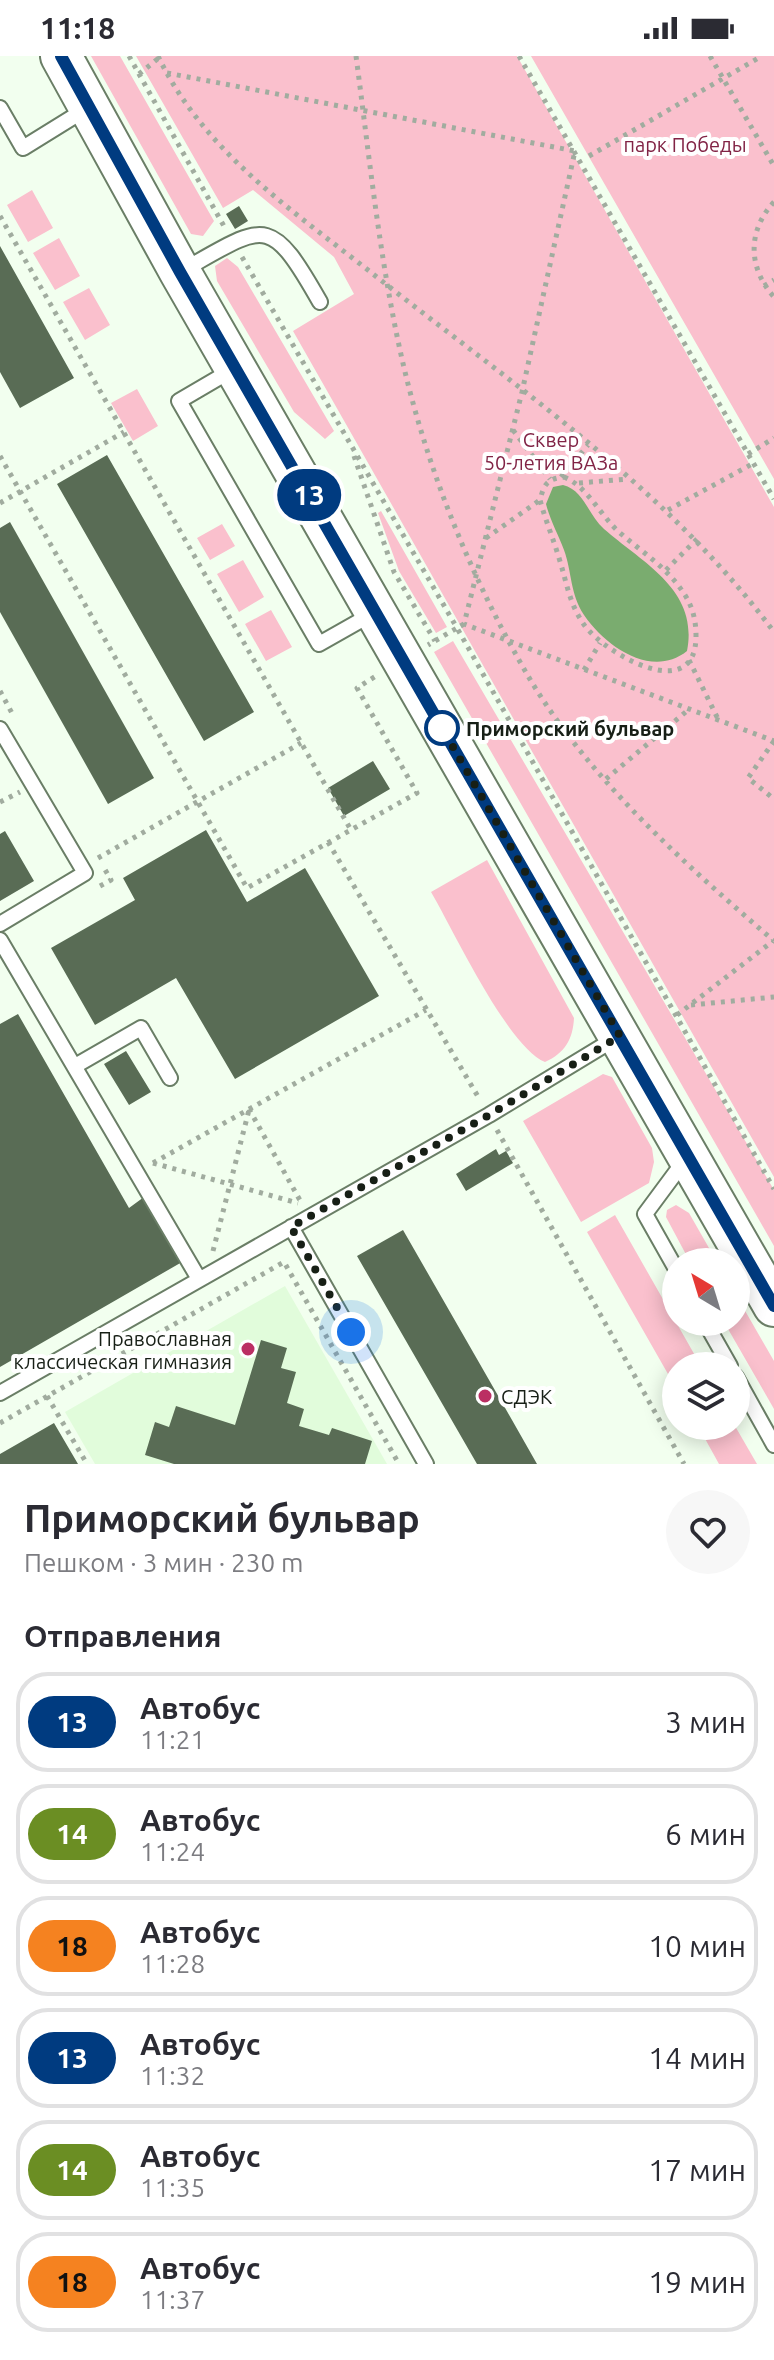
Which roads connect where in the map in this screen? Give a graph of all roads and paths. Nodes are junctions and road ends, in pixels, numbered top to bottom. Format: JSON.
{"nodes":[{"id":1,"x":61,"y":56,"type":"edge"},
{"id":2,"x":129,"y":56,"type":"edge"},
{"id":3,"x":159,"y":56,"type":"edge"},
{"id":4,"x":356,"y":56,"type":"edge"},
{"id":5,"x":519,"y":56,"type":"edge"},
{"id":6,"x":710,"y":56,"type":"edge"},
{"id":7,"x":762,"y":56,"type":"edge"},
{"id":8,"x":167,"y":73,"type":"junction"},
{"id":9,"x":139,"y":74,"type":"junction"},
{"id":10,"x":723,"y":78,"type":"junction"},
{"id":11,"x":90,"y":107,"type":"junction"},
{"id":12,"x":0,"y":108,"type":"edge"},
{"id":13,"x":363,"y":110,"type":"junction"},
{"id":14,"x":575,"y":151,"type":"junction"},
{"id":15,"x":589,"y":156,"type":"dead end"},
{"id":16,"x":774,"y":166,"type":"edge"},
{"id":17,"x":774,"y":202,"type":"edge"},
{"id":18,"x":0,"y":216,"type":"edge"},
{"id":19,"x":233,"y":242,"type":"junction"},
{"id":20,"x":180,"y":272,"type":"junction"},
{"id":21,"x":774,"y":280,"type":"edge"},
{"id":22,"x":764,"y":286,"type":"junction"},
{"id":23,"x":389,"y":287,"type":"junction"},
{"id":24,"x":774,"y":297,"type":"edge"},
{"id":25,"x":320,"y":302,"type":"dead end"},
{"id":26,"x":235,"y":368,"type":"junction"},
{"id":27,"x":522,"y":392,"type":"junction"},
{"id":28,"x":512,"y":429,"type":"junction"},
{"id":29,"x":124,"y":432,"type":"junction"},
{"id":30,"x":774,"y":438,"type":"edge"},
{"id":31,"x":350,"y":444,"type":"junction"},
{"id":32,"x":588,"y":445,"type":"junction"},
{"id":33,"x":748,"y":454,"type":"junction"},
{"id":34,"x":0,"y":456,"type":"edge"},
{"id":35,"x":754,"y":463,"type":"junction"},
{"id":36,"x":561,"y":477,"type":"junction"},
{"id":37,"x":550,"y":479,"type":"junction"},
{"id":38,"x":629,"y":479,"type":"junction"},
{"id":39,"x":579,"y":483,"type":"junction"},
{"id":40,"x":20,"y":491,"type":"junction"},
{"id":41,"x":774,"y":499,"type":"edge"},
{"id":42,"x":540,"y":500,"type":"junction"},
{"id":43,"x":0,"y":503,"type":"edge"},
{"id":44,"x":668,"y":510,"type":"junction"},
{"id":45,"x":485,"y":538,"type":"junction"},
{"id":46,"x":697,"y":539,"type":"junction"},
{"id":47,"x":666,"y":570,"type":"junction"},
{"id":48,"x":475,"y":577,"type":"junction"},
{"id":49,"x":376,"y":612,"type":"junction"},
{"id":50,"x":464,"y":624,"type":"junction"},
{"id":51,"x":457,"y":628,"type":"junction"},
{"id":52,"x":774,"y":632,"type":"edge"},
{"id":53,"x":435,"y":641,"type":"junction"},
{"id":54,"x":511,"y":642,"type":"junction"},
{"id":55,"x":600,"y":643,"type":"junction"},
{"id":56,"x":427,"y":646,"type":"dead end"},
{"id":57,"x":689,"y":660,"type":"junction"},
{"id":58,"x":584,"y":670,"type":"junction"},
{"id":59,"x":382,"y":672,"type":"dead end"},
{"id":60,"x":688,"y":709,"type":"junction"},
{"id":61,"x":718,"y":720,"type":"junction"},
{"id":62,"x":0,"y":729,"type":"edge"},
{"id":63,"x":774,"y":741,"type":"edge"},
{"id":64,"x":301,"y":743,"type":"junction"},
{"id":65,"x":606,"y":779,"type":"junction"},
{"id":66,"x":774,"y":799,"type":"edge"},
{"id":67,"x":198,"y":802,"type":"junction"},
{"id":68,"x":351,"y":830,"type":"junction"},
{"id":69,"x":328,"y":842,"type":"junction"},
{"id":70,"x":98,"y":858,"type":"dead end"},
{"id":71,"x":0,"y":924,"type":"edge"},
{"id":72,"x":0,"y":940,"type":"edge"},
{"id":73,"x":774,"y":941,"type":"edge"},
{"id":74,"x":774,"y":997,"type":"edge"},
{"id":75,"x":690,"y":1005,"type":"junction"},
{"id":76,"x":426,"y":1010,"type":"junction"},
{"id":77,"x":677,"y":1015,"type":"junction"},
{"id":78,"x":620,"y":1036,"type":"junction"},
{"id":79,"x":75,"y":1066,"type":"junction"},
{"id":80,"x":170,"y":1078,"type":"dead end"},
{"id":81,"x":249,"y":1109,"type":"junction"},
{"id":82,"x":489,"y":1115,"type":"junction"},
{"id":83,"x":687,"y":1157,"type":"junction"},
{"id":84,"x":153,"y":1163,"type":"junction"},
{"id":85,"x":145,"y":1168,"type":"dead end"},
{"id":86,"x":230,"y":1184,"type":"junction"},
{"id":87,"x":774,"y":1189,"type":"edge"},
{"id":88,"x":291,"y":1227,"type":"junction"},
{"id":89,"x":664,"y":1248,"type":"edge"},
{"id":90,"x":212,"y":1255,"type":"dead end"},
{"id":91,"x":199,"y":1279,"type":"junction"},
{"id":92,"x":774,"y":1306,"type":"edge"},
{"id":93,"x":0,"y":1393,"type":"edge"},
{"id":94,"x":47,"y":1396,"type":"junction"},
{"id":95,"x":750,"y":1402,"type":"edge"},
{"id":96,"x":0,"y":1423,"type":"edge"},
{"id":97,"x":774,"y":1445,"type":"edge"},
{"id":98,"x":87,"y":1464,"type":"edge"},
{"id":99,"x":399,"y":1464,"type":"edge"},
{"id":100,"x":426,"y":1464,"type":"edge"},
{"id":101,"x":684,"y":1464,"type":"edge"}],
"edges":[{"from":1,"to":11,"type":"main road"},
{"from":2,"to":9,"type":"path"},
{"from":3,"to":8,"type":"path"},
{"from":3,"to":9,"type":"path"},
{"from":4,"to":13,"type":"path"},
{"from":5,"to":14,"type":"path"},
{"from":6,"to":10,"type":"path"},
{"from":7,"to":10,"type":"path"},
{"from":8,"to":13,"type":"path"},
{"from":8,"to":23,"type":"path"},
{"from":9,"to":19,"type":"path"},
{"from":10,"to":15,"type":"path"},
{"from":10,"to":16,"type":"path"},
{"from":11,"to":12,"type":"lane"},
{"from":11,"to":20,"type":"main road"},
{"from":13,"to":14,"type":"path"},
{"from":13,"to":23,"type":"path"},
{"from":14,"to":27,"type":"path"},
{"from":14,"to":33,"type":"path"},
{"from":17,"to":22,"type":"path"},
{"from":18,"to":29,"type":"path"},
{"from":19,"to":20,"type":"lane"},
{"from":19,"to":25,"type":"lane"},
{"from":19,"to":31,"type":"path"},
{"from":20,"to":26,"type":"main road"},
{"from":21,"to":22,"type":"path"},
{"from":22,"to":24,"type":"path"},
{"from":23,"to":27,"type":"path"},
{"from":23,"to":48,"type":"path"},
{"from":26,"to":49,"type":"main road"},
{"from":26,"to":49,"type":"lane"},
{"from":27,"to":28,"type":"path"},
{"from":27,"to":32,"type":"path"},
{"from":28,"to":37,"type":"path"},
{"from":28,"to":45,"type":"path"},
{"from":29,"to":40,"type":"path"},
{"from":29,"to":64,"type":"path"},
{"from":30,"to":33,"type":"path"},
{"from":31,"to":51,"type":"path"},
{"from":31,"to":53,"type":"path"},
{"from":32,"to":36,"type":"path"},
{"from":32,"to":38,"type":"path"},
{"from":33,"to":35,"type":"path"},
{"from":34,"to":40,"type":"path"},
{"from":35,"to":41,"type":"path"},
{"from":35,"to":44,"type":"path"},
{"from":36,"to":37,"type":"path"},
{"from":36,"to":39,"type":"path"},
{"from":37,"to":42,"type":"path"},
{"from":38,"to":39,"type":"path"},
{"from":38,"to":44,"type":"path"},
{"from":39,"to":47,"type":"path"},
{"from":40,"to":43,"type":"path"},
{"from":40,"to":67,"type":"path"},
{"from":42,"to":45,"type":"path"},
{"from":42,"to":55,"type":"path"},
{"from":44,"to":46,"type":"path"},
{"from":45,"to":48,"type":"path"},
{"from":46,"to":47,"type":"path"},
{"from":46,"to":52,"type":"path"},
{"from":47,"to":57,"type":"path"},
{"from":48,"to":50,"type":"path"},
{"from":48,"to":54,"type":"path"},
{"from":49,"to":78,"type":"main road"},
{"from":50,"to":51,"type":"path"},
{"from":50,"to":54,"type":"path"},
{"from":51,"to":53,"type":"path"},
{"from":51,"to":77,"type":"path"},
{"from":53,"to":56,"type":"path"},
{"from":54,"to":58,"type":"path"},
{"from":54,"to":65,"type":"path"},
{"from":55,"to":57,"type":"path"},
{"from":55,"to":58,"type":"path"},
{"from":57,"to":61,"type":"path"},
{"from":58,"to":60,"type":"path"},
{"from":59,"to":68,"type":"path"},
{"from":60,"to":61,"type":"path"},
{"from":60,"to":65,"type":"path"},
{"from":61,"to":63,"type":"path"},
{"from":62,"to":71,"type":"lane"},
{"from":63,"to":66,"type":"path"},
{"from":64,"to":67,"type":"path"},
{"from":64,"to":68,"type":"path"},
{"from":65,"to":73,"type":"path"},
{"from":67,"to":69,"type":"path"},
{"from":67,"to":70,"type":"path"},
{"from":68,"to":69,"type":"path"},
{"from":69,"to":76,"type":"path"},
{"from":72,"to":79,"type":"lane"},
{"from":73,"to":75,"type":"path"},
{"from":74,"to":75,"type":"path"},
{"from":75,"to":77,"type":"path"},
{"from":76,"to":81,"type":"path"},
{"from":76,"to":82,"type":"path"},
{"from":77,"to":87,"type":"path"},
{"from":78,"to":82,"type":"lane"},
{"from":78,"to":83,"type":"main road"},
{"from":79,"to":80,"type":"lane"},
{"from":79,"to":91,"type":"lane"},
{"from":81,"to":84,"type":"path"},
{"from":81,"to":86,"type":"path"},
{"from":81,"to":86,"type":"path"},
{"from":82,"to":88,"type":"lane"},
{"from":82,"to":101,"type":"path"},
{"from":83,"to":89,"type":"lane"},
{"from":83,"to":92,"type":"main road"},
{"from":84,"to":85,"type":"path"},
{"from":84,"to":86,"type":"path"},
{"from":86,"to":90,"type":"path"},
{"from":88,"to":91,"type":"lane"},
{"from":88,"to":100,"type":"lane"},
{"from":91,"to":93,"type":"lane"},
{"from":94,"to":96,"type":"path"},
{"from":94,"to":98,"type":"path"},
{"from":94,"to":99,"type":"path"},
{"from":95,"to":97,"type":"lane"}]}
